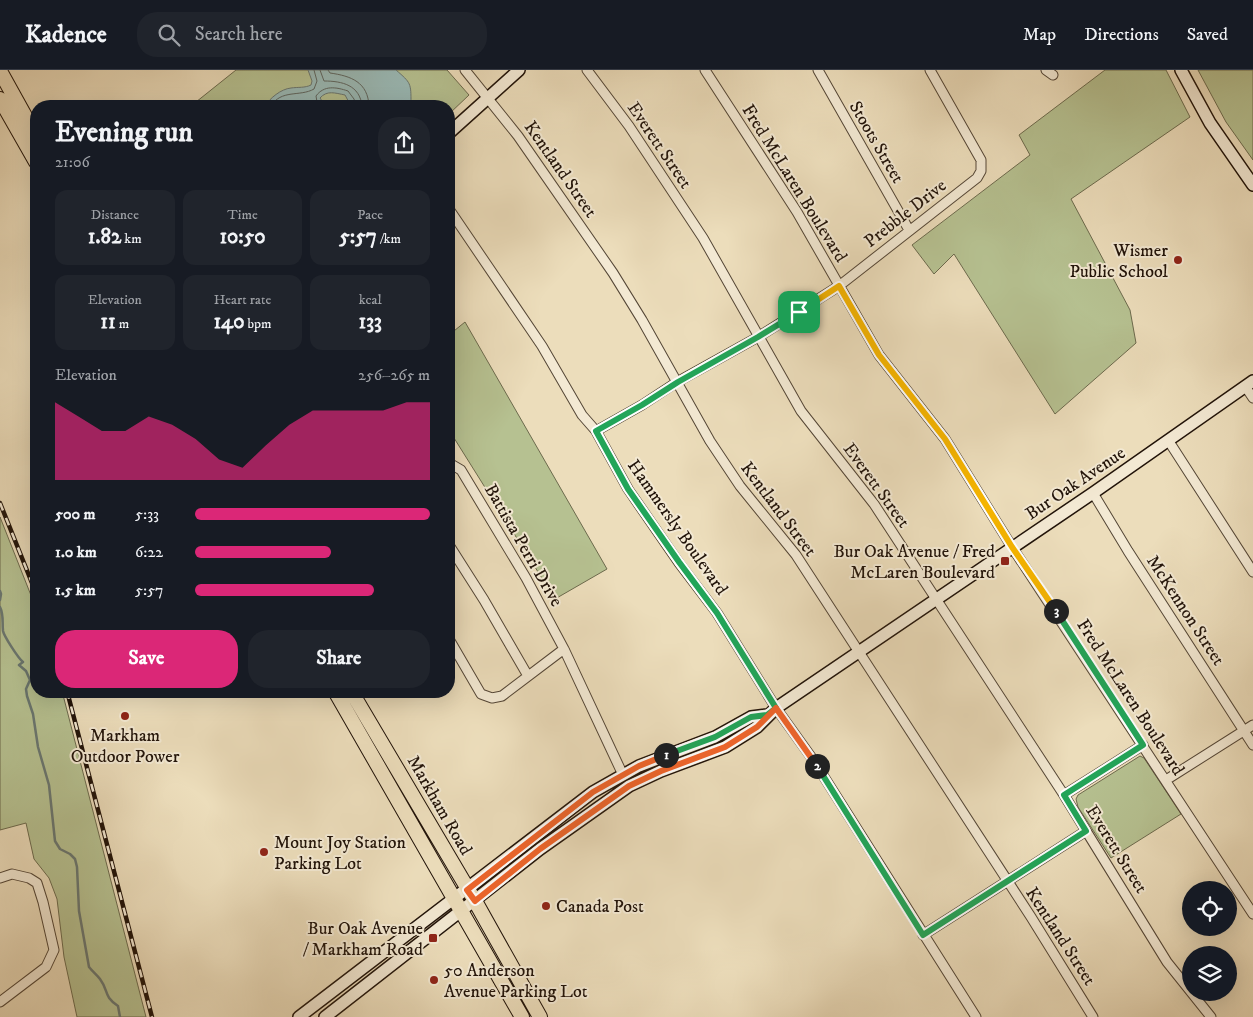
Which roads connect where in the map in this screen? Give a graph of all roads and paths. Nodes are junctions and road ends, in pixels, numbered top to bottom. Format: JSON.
{"nodes":[{"id":1,"x":465,"y":70,"type":"edge"},
{"id":2,"x":519,"y":70,"type":"edge"},
{"id":3,"x":586,"y":70,"type":"edge"},
{"id":4,"x":705,"y":70,"type":"edge"},
{"id":5,"x":818,"y":70,"type":"edge"},
{"id":6,"x":930,"y":70,"type":"edge"},
{"id":7,"x":1181,"y":70,"type":"edge"},
{"id":8,"x":0,"y":71,"type":"edge"},
{"id":9,"x":488,"y":98,"type":"junction"},
{"id":10,"x":0,"y":99,"type":"edge"},
{"id":11,"x":30,"y":125,"type":"edge"},
{"id":12,"x":455,"y":128,"type":"edge"},
{"id":13,"x":30,"y":152,"type":"edge"},
{"id":14,"x":1253,"y":185,"type":"edge"},
{"id":15,"x":455,"y":218,"type":"edge"},
{"id":16,"x":909,"y":230,"type":"junction"},
{"id":17,"x":839,"y":286,"type":"junction"},
{"id":18,"x":758,"y":337,"type":"junction"},
{"id":19,"x":678,"y":382,"type":"junction"},
{"id":20,"x":1249,"y":384,"type":"edge"},
{"id":21,"x":1253,"y":398,"type":"edge"},
{"id":22,"x":596,"y":431,"type":"junction"},
{"id":23,"x":1168,"y":440,"type":"junction"},
{"id":24,"x":455,"y":466,"type":"edge"},
{"id":25,"x":1093,"y":493,"type":"junction"},
{"id":26,"x":1012,"y":547,"type":"junction"},
{"id":27,"x":455,"y":554,"type":"edge"},
{"id":28,"x":1253,"y":572,"type":"edge"},
{"id":29,"x":936,"y":598,"type":"junction"},
{"id":30,"x":455,"y":649,"type":"edge"},
{"id":31,"x":564,"y":649,"type":"junction"},
{"id":32,"x":859,"y":651,"type":"junction"},
{"id":33,"x":528,"y":676,"type":"junction"},
{"id":34,"x":339,"y":698,"type":"edge"},
{"id":35,"x":358,"y":698,"type":"edge"},
{"id":36,"x":771,"y":711,"type":"junction"},
{"id":37,"x":1253,"y":725,"type":"edge"},
{"id":38,"x":1244,"y":730,"type":"junction"},
{"id":39,"x":1253,"y":744,"type":"edge"},
{"id":40,"x":1143,"y":745,"type":"junction"},
{"id":41,"x":623,"y":775,"type":"junction"},
{"id":42,"x":1166,"y":780,"type":"junction"},
{"id":43,"x":1064,"y":795,"type":"junction"},
{"id":44,"x":1086,"y":831,"type":"junction"},
{"id":45,"x":0,"y":878,"type":"edge"},
{"id":46,"x":1007,"y":881,"type":"junction"},
{"id":47,"x":471,"y":895,"type":"junction"},
{"id":48,"x":457,"y":906,"type":"junction"},
{"id":49,"x":1253,"y":914,"type":"edge"},
{"id":50,"x":923,"y":935,"type":"junction"},
{"id":51,"x":0,"y":1002,"type":"edge"},
{"id":52,"x":302,"y":1016,"type":"edge"},
{"id":53,"x":325,"y":1017,"type":"edge"},
{"id":54,"x":522,"y":1017,"type":"edge"},
{"id":55,"x":540,"y":1017,"type":"edge"},
{"id":56,"x":976,"y":1017,"type":"edge"},
{"id":57,"x":1093,"y":1017,"type":"edge"},
{"id":58,"x":1212,"y":1017,"type":"edge"}],
"edges":[{"from":1,"to":9,"type":"street","name":"Kentland Street"},
{"from":2,"to":9,"type":"street"},
{"from":3,"to":18,"type":"street","name":"Everett Street"},
{"from":4,"to":17,"type":"street","name":"Fred McLaren Boulevard"},
{"from":5,"to":16,"type":"street","name":"Stoots Street"},
{"from":6,"to":16,"type":"street","name":"Prebble Drive"},
{"from":7,"to":14,"type":"street"},
{"from":8,"to":11,"type":"main road"},
{"from":9,"to":12,"type":"street"},
{"from":9,"to":19,"type":"street","name":"Kentland Street"},
{"from":10,"to":13,"type":"main road"},
{"from":15,"to":22,"type":"street","name":"Hammersly Boulevard"},
{"from":16,"to":17,"type":"street","name":"Prebble Drive"},
{"from":17,"to":18,"type":"street","name":"Prebble Drive"},
{"from":17,"to":26,"type":"street","name":"Fred McLaren Boulevard"},
{"from":18,"to":19,"type":"street","name":"Prebble Drive"},
{"from":18,"to":29,"type":"street","name":"Everett Street"},
{"from":19,"to":22,"type":"street","name":"Prebble Drive"},
{"from":19,"to":32,"type":"street","name":"Kentland Street"},
{"from":20,"to":21,"type":"street"},
{"from":20,"to":23,"type":"street","name":"Bur Oak Avenue"},
{"from":22,"to":36,"type":"street","name":"Hammersly Boulevard"},
{"from":23,"to":25,"type":"street","name":"Bur Oak Avenue"},
{"from":23,"to":28,"type":"street"},
{"from":24,"to":31,"type":"street","name":"Battista Perri Drive"},
{"from":25,"to":26,"type":"street","name":"Bur Oak Avenue"},
{"from":25,"to":38,"type":"street","name":"McKennon Street"},
{"from":26,"to":29,"type":"street","name":"Bur Oak Avenue"},
{"from":26,"to":40,"type":"street","name":"Fred McLaren Boulevard"},
{"from":27,"to":33,"type":"street"},
{"from":29,"to":32,"type":"street","name":"Bur Oak Avenue"},
{"from":29,"to":43,"type":"street","name":"Everett Street"},
{"from":30,"to":33,"type":"street"},
{"from":31,"to":33,"type":"street"},
{"from":31,"to":41,"type":"street","name":"Battista Perri Drive"},
{"from":32,"to":36,"type":"street","name":"Bur Oak Avenue"},
{"from":32,"to":46,"type":"street","name":"Kentland Street"},
{"from":34,"to":48,"type":"main road","name":"Markham Road"},
{"from":35,"to":47,"type":"main road","name":"Markham Road"},
{"from":36,"to":41,"type":"street","name":"Bur Oak Avenue"},
{"from":36,"to":47,"type":"street","name":"Bur Oak Avenue"},
{"from":36,"to":50,"type":"street","name":"Hammersly Boulevard"},
{"from":37,"to":38,"type":"street"},
{"from":38,"to":39,"type":"street","name":"McKennon Street"},
{"from":38,"to":42,"type":"street"},
{"from":40,"to":42,"type":"street","name":"Fred McLaren Boulevard"},
{"from":40,"to":43,"type":"street"},
{"from":41,"to":47,"type":"street","name":"Bur Oak Avenue"},
{"from":42,"to":49,"type":"street","name":"Fred McLaren Boulevard"},
{"from":43,"to":44,"type":"street","name":"Everett Street"},
{"from":44,"to":46,"type":"street"},
{"from":44,"to":58,"type":"street","name":"Everett Street"},
{"from":45,"to":51,"type":"street"},
{"from":46,"to":50,"type":"street"},
{"from":46,"to":57,"type":"street","name":"Kentland Street"},
{"from":47,"to":48,"type":"street","name":"Bur Oak Avenue"},
{"from":47,"to":55,"type":"main road","name":"Markham Road"},
{"from":48,"to":52,"type":"street","name":"Bur Oak Avenue"},
{"from":48,"to":53,"type":"street","name":"Bur Oak Avenue"},
{"from":48,"to":54,"type":"main road","name":"Markham Road"},
{"from":50,"to":56,"type":"street","name":"Hammersly Boulevard"}]}
